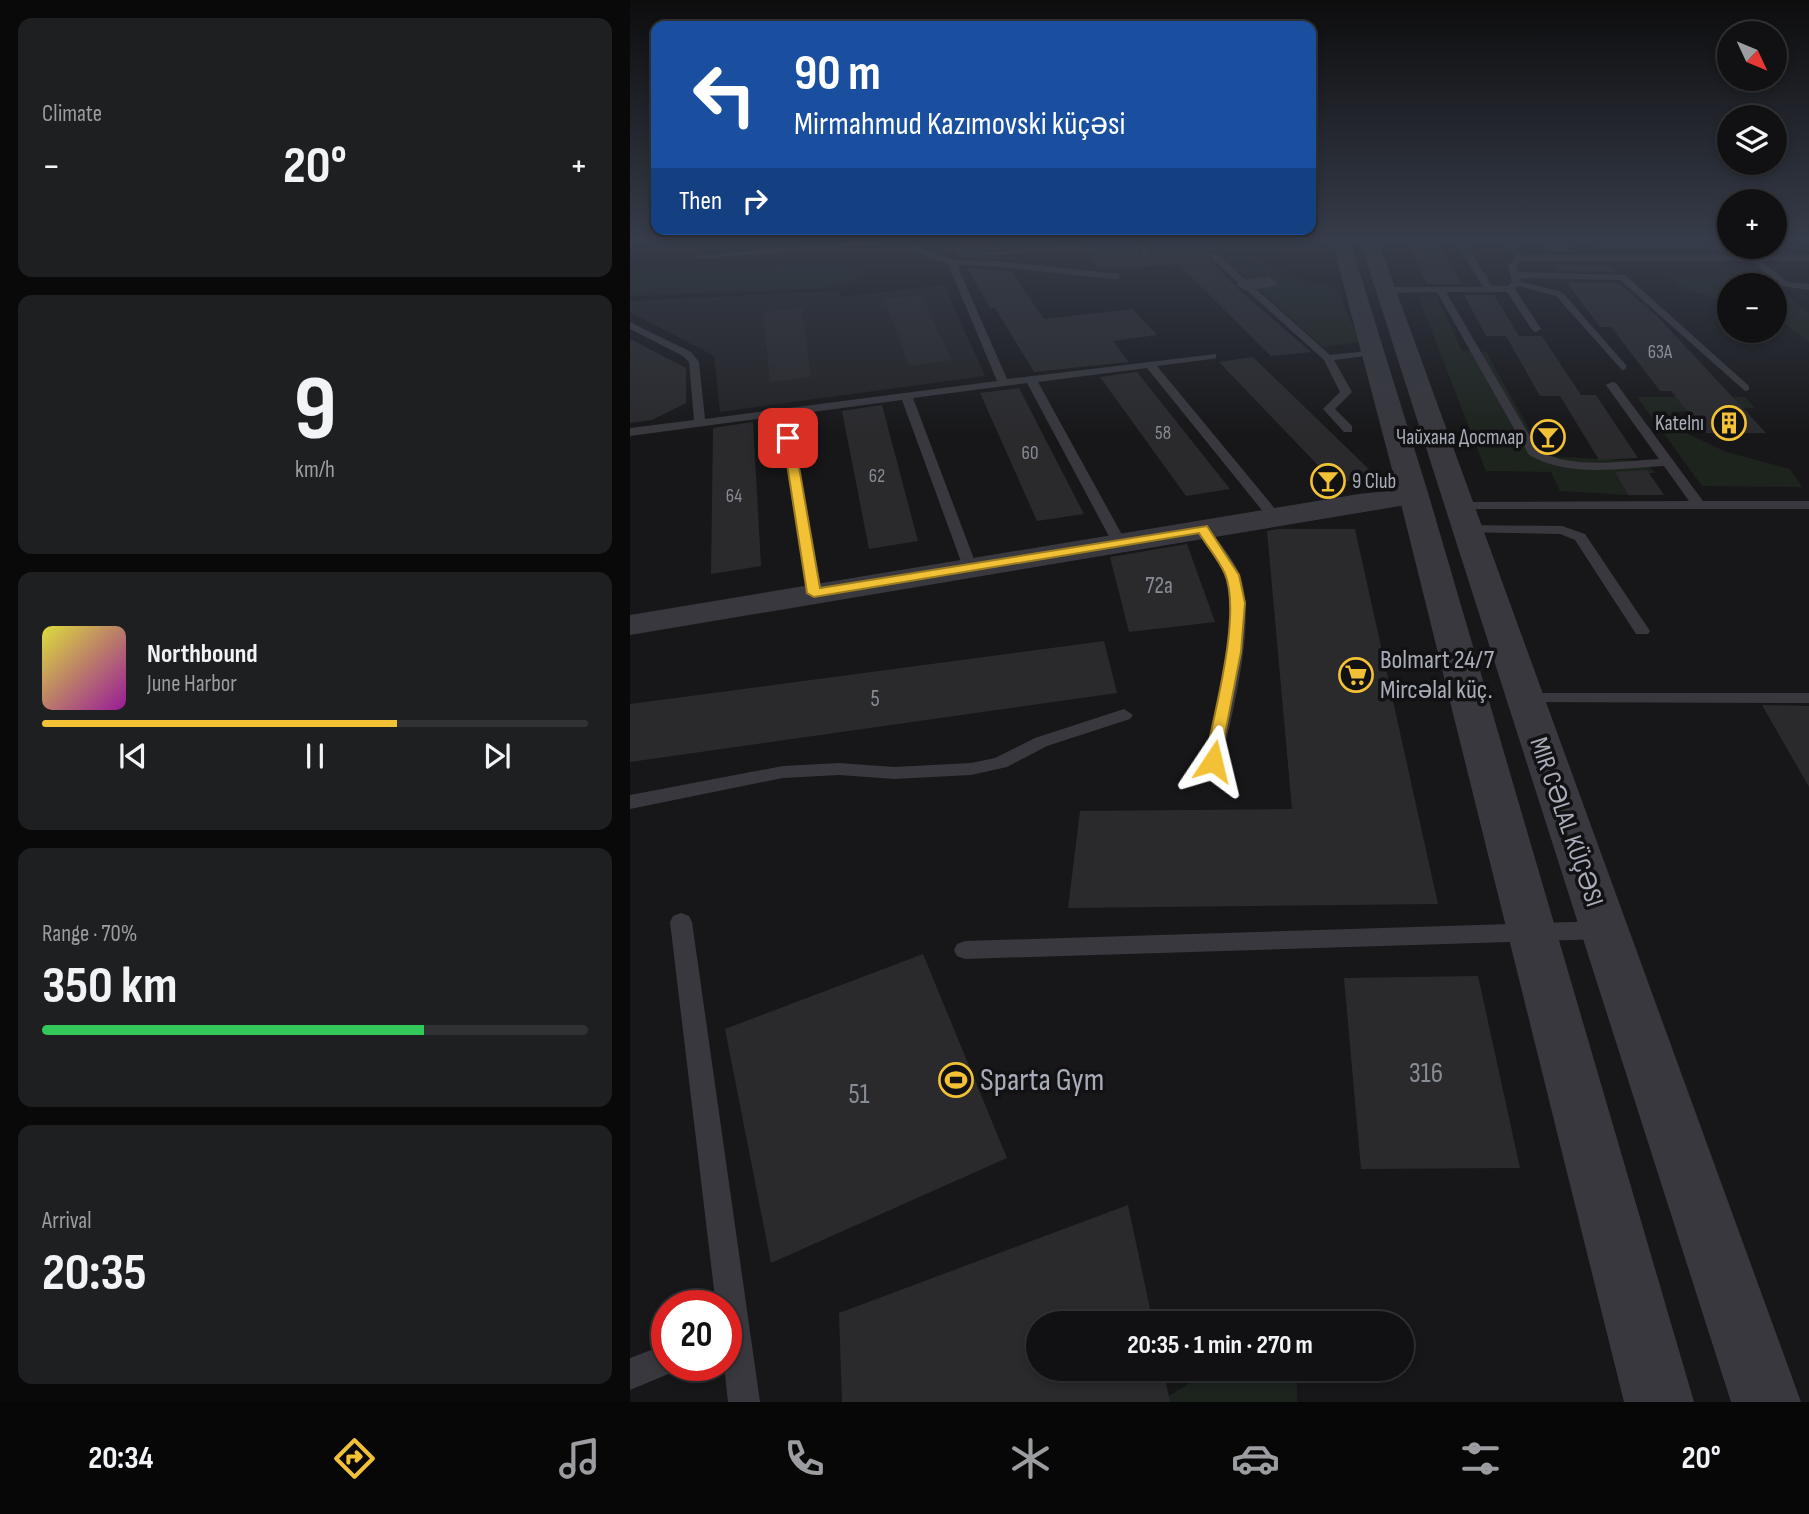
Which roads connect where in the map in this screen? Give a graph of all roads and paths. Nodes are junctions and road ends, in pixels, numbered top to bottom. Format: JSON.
{"nodes":[{"id":1,"x":970,"y":306,"type":"edge"},
{"id":2,"x":1270,"y":306,"type":"edge"},
{"id":3,"x":1360,"y":306,"type":"edge"},
{"id":4,"x":1390,"y":306,"type":"edge"},
{"id":5,"x":1449,"y":306,"type":"edge"},
{"id":6,"x":1525,"y":306,"type":"edge"},
{"id":7,"x":1570,"y":306,"type":"edge"},
{"id":8,"x":1655,"y":306,"type":"edge"},
{"id":9,"x":630,"y":325,"type":"edge"},
{"id":10,"x":1536,"y":329,"type":"dead end"},
{"id":11,"x":1373,"y":352,"type":"junction"},
{"id":12,"x":1212,"y":356,"type":"dead end"},
{"id":13,"x":1328,"y":358,"type":"junction"},
{"id":14,"x":1150,"y":365,"type":"junction"},
{"id":15,"x":1622,"y":367,"type":"dead end"},
{"id":16,"x":1031,"y":380,"type":"junction"},
{"id":17,"x":1003,"y":383,"type":"junction"},
{"id":18,"x":1612,"y":385,"type":"dead end"},
{"id":19,"x":1745,"y":388,"type":"dead end"},
{"id":20,"x":906,"y":396,"type":"junction"},
{"id":21,"x":784,"y":412,"type":"junction"},
{"id":22,"x":700,"y":422,"type":"junction"},
{"id":23,"x":1348,"y":429,"type":"dead end"},
{"id":24,"x":630,"y":432,"type":"edge"},
{"id":25,"x":1668,"y":463,"type":"junction"},
{"id":26,"x":1699,"y":504,"type":"junction"},
{"id":27,"x":1809,"y":505,"type":"edge"},
{"id":28,"x":1448,"y":507,"type":"junction"},
{"id":29,"x":1273,"y":516,"type":"junction"},
{"id":30,"x":1202,"y":529,"type":"junction"},
{"id":31,"x":1119,"y":542,"type":"junction"},
{"id":32,"x":970,"y":567,"type":"junction"},
{"id":33,"x":814,"y":593,"type":"junction"},
{"id":34,"x":630,"y":625,"type":"edge"},
{"id":35,"x":1642,"y":631,"type":"dead end"},
{"id":36,"x":1524,"y":698,"type":"junction"},
{"id":37,"x":1809,"y":698,"type":"edge"},
{"id":38,"x":1124,"y":715,"type":"dead end"},
{"id":39,"x":1213,"y":761,"type":"dead end"},
{"id":40,"x":630,"y":802,"type":"edge"},
{"id":41,"x":681,"y":922,"type":"dead end"},
{"id":42,"x":1604,"y":930,"type":"junction"},
{"id":43,"x":1531,"y":933,"type":"junction"},
{"id":44,"x":965,"y":950,"type":"dead end"},
{"id":45,"x":725,"y":1290,"type":"edge"},
{"id":46,"x":651,"y":1365,"type":"edge"},
{"id":47,"x":630,"y":1374,"type":"edge"},
{"id":48,"x":740,"y":1381,"type":"edge"},
{"id":49,"x":744,"y":1402,"type":"edge"},
{"id":50,"x":1658,"y":1402,"type":"edge"},
{"id":51,"x":1766,"y":1402,"type":"edge"}],
"edges":[{"from":1,"to":17,"type":"lane"},
{"from":2,"to":13,"type":"lane"},
{"from":3,"to":11,"type":"street"},
{"from":4,"to":28,"type":"street","name":"MIR CƏLAL KÜÇƏSI"},
{"from":5,"to":25,"type":"lane"},
{"from":6,"to":10,"type":"lane"},
{"from":7,"to":15,"type":"lane"},
{"from":8,"to":19,"type":"lane"},
{"from":9,"to":22,"type":"lane"},
{"from":11,"to":13,"type":"lane"},
{"from":11,"to":28,"type":"street"},
{"from":12,"to":14,"type":"lane"},
{"from":13,"to":23,"type":"lane"},
{"from":14,"to":16,"type":"lane"},
{"from":14,"to":29,"type":"lane"},
{"from":16,"to":17,"type":"lane"},
{"from":16,"to":31,"type":"lane"},
{"from":17,"to":20,"type":"lane"},
{"from":18,"to":25,"type":"lane"},
{"from":20,"to":21,"type":"lane"},
{"from":20,"to":32,"type":"lane"},
{"from":21,"to":22,"type":"lane"},
{"from":21,"to":33,"type":"lane"},
{"from":22,"to":24,"type":"lane"},
{"from":25,"to":26,"type":"lane"},
{"from":26,"to":27,"type":"lane"},
{"from":26,"to":28,"type":"lane"},
{"from":28,"to":29,"type":"street"},
{"from":28,"to":35,"type":"lane"},
{"from":28,"to":36,"type":"street","name":"MIR CƏLAL KÜÇƏSI"},
{"from":28,"to":43,"type":"street","name":"MIR CƏLAL KÜÇƏSI"},
{"from":29,"to":30,"type":"street"},
{"from":30,"to":31,"type":"street"},
{"from":30,"to":39,"type":"lane"},
{"from":31,"to":32,"type":"street"},
{"from":32,"to":33,"type":"street"},
{"from":33,"to":34,"type":"street"},
{"from":36,"to":37,"type":"lane"},
{"from":36,"to":42,"type":"street","name":"MIR CƏLAL KÜÇƏSI"},
{"from":38,"to":40,"type":"lane"},
{"from":41,"to":45,"type":"lane"},
{"from":42,"to":43,"type":"lane"},
{"from":42,"to":51,"type":"street","name":"MIR CƏLAL KÜÇƏSI"},
{"from":43,"to":44,"type":"lane"},
{"from":43,"to":50,"type":"street","name":"MIR CƏLAL KÜÇƏSI"},
{"from":46,"to":47,"type":"lane"},
{"from":48,"to":49,"type":"lane"}]}
